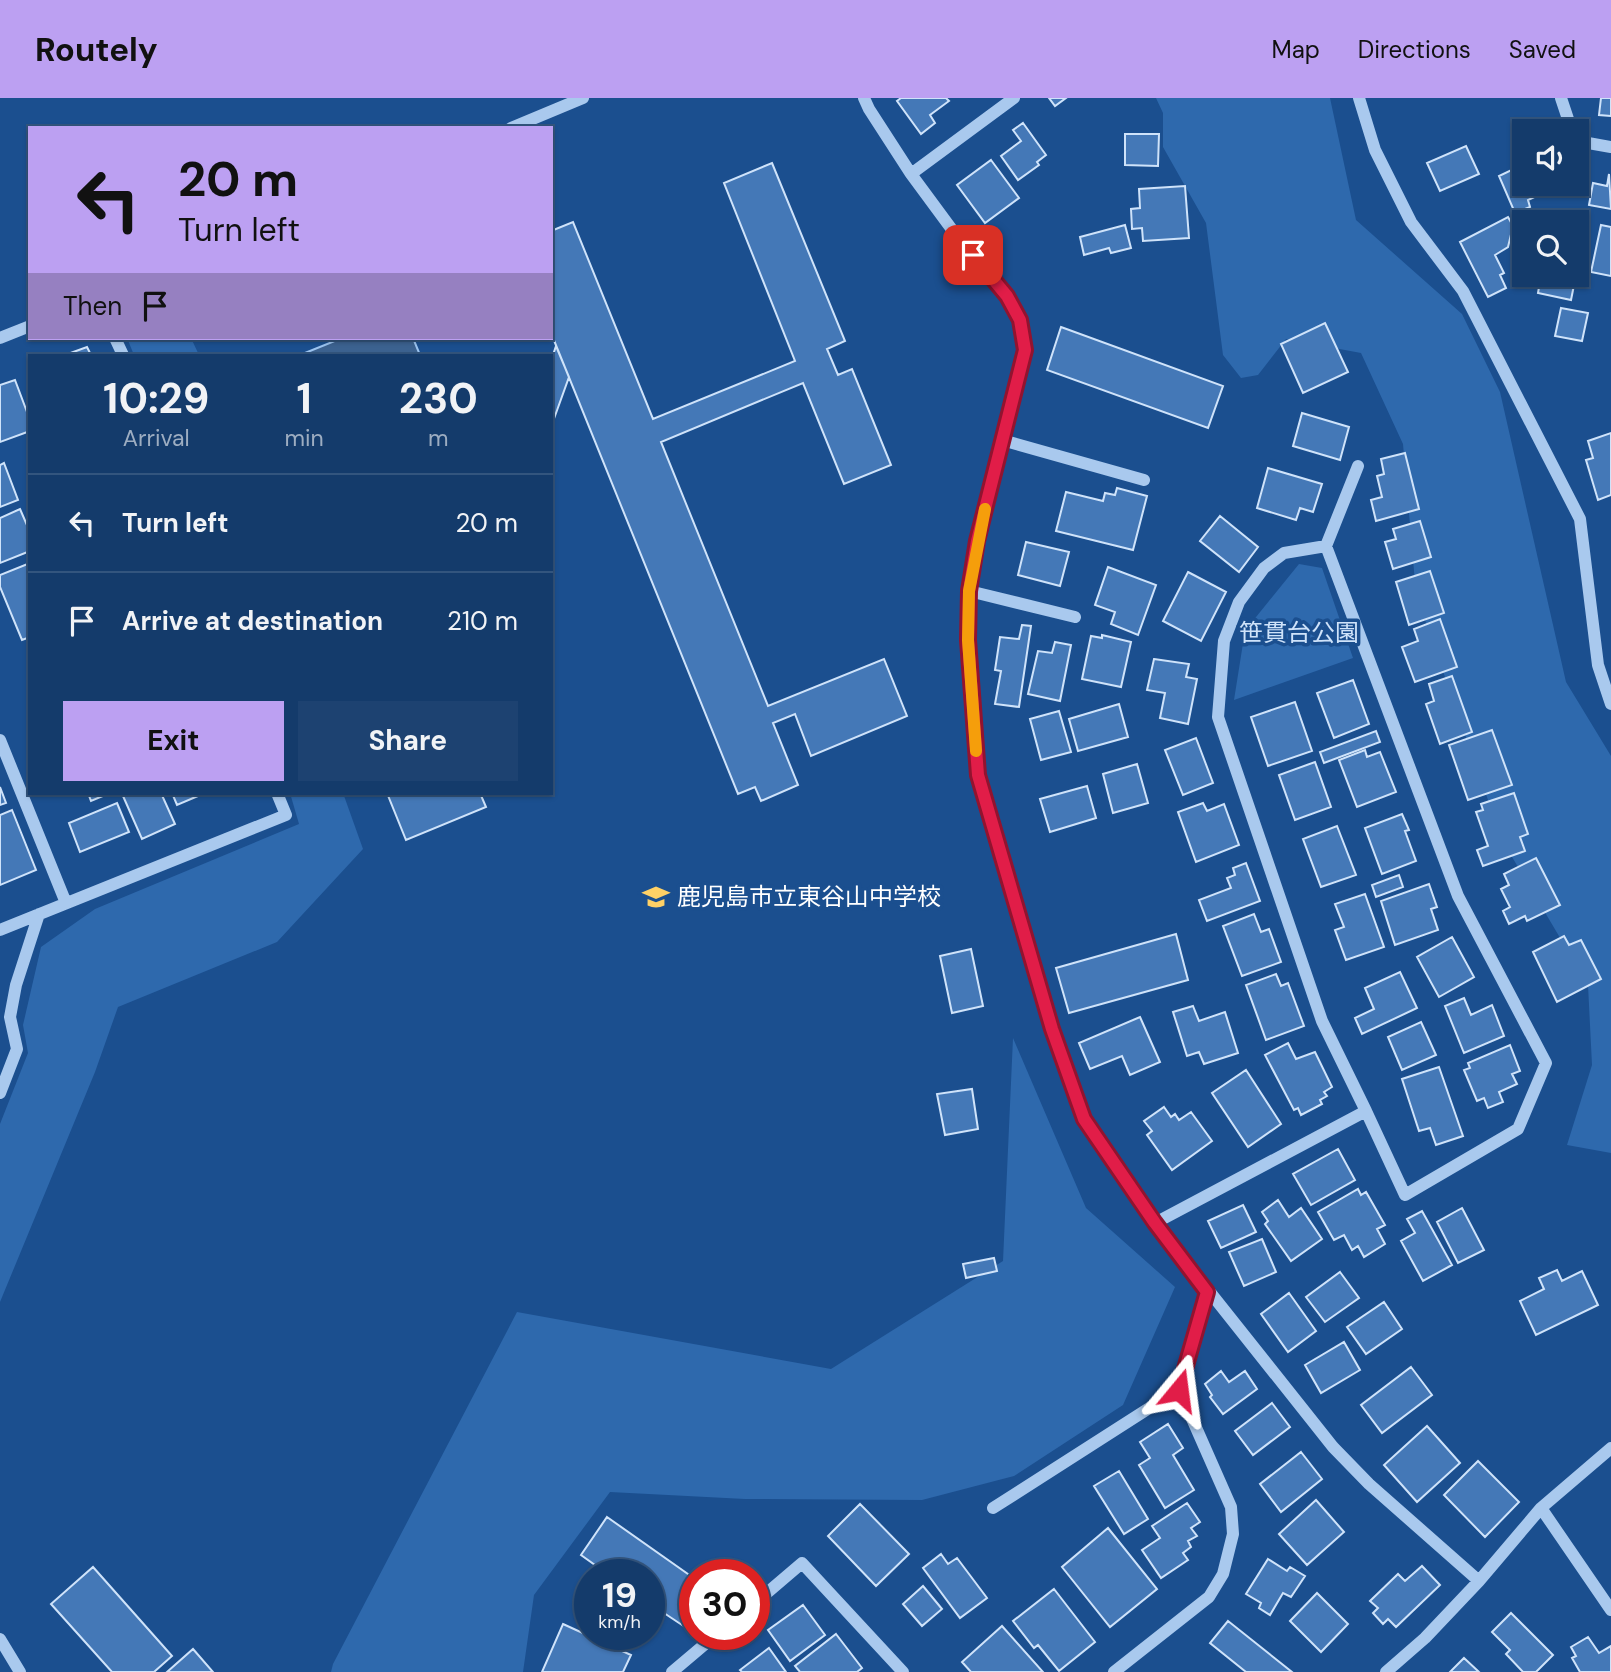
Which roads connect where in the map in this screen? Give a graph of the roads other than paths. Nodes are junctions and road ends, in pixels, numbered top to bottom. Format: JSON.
{"nodes":[{"id":1,"x":583,"y":98,"type":"edge"},
{"id":2,"x":864,"y":98,"type":"edge"},
{"id":3,"x":1014,"y":98,"type":"edge"},
{"id":4,"x":1359,"y":98,"type":"edge"},
{"id":5,"x":1561,"y":98,"type":"edge"},
{"id":6,"x":1568,"y":119,"type":"edge"},
{"id":7,"x":516,"y":126,"type":"edge"},
{"id":8,"x":1589,"y":143,"type":"edge"},
{"id":9,"x":1611,"y":148,"type":"edge"},
{"id":10,"x":911,"y":174,"type":"junction"},
{"id":11,"x":28,"y":327,"type":"edge"},
{"id":12,"x":0,"y":338,"type":"edge"},
{"id":13,"x":1002,"y":440,"type":"junction"},
{"id":14,"x":1358,"y":466,"type":"dead end"},
{"id":15,"x":1144,"y":480,"type":"dead end"},
{"id":16,"x":1326,"y":546,"type":"junction"},
{"id":17,"x":969,"y":591,"type":"junction"},
{"id":18,"x":1075,"y":617,"type":"dead end"},
{"id":19,"x":1611,"y":704,"type":"edge"},
{"id":20,"x":0,"y":740,"type":"edge"},
{"id":21,"x":278,"y":795,"type":"edge"},
{"id":22,"x":66,"y":903,"type":"junction"},
{"id":23,"x":39,"y":914,"type":"junction"},
{"id":24,"x":0,"y":930,"type":"edge"},
{"id":25,"x":0,"y":1093,"type":"edge"},
{"id":26,"x":1366,"y":1111,"type":"junction"},
{"id":27,"x":1155,"y":1223,"type":"junction"},
{"id":28,"x":1207,"y":1292,"type":"junction"},
{"id":29,"x":1179,"y":1390,"type":"junction"},
{"id":30,"x":1611,"y":1448,"type":"edge"},
{"id":31,"x":993,"y":1508,"type":"dead end"},
{"id":32,"x":1541,"y":1508,"type":"junction"},
{"id":33,"x":1479,"y":1581,"type":"junction"},
{"id":34,"x":770,"y":1591,"type":"edge"},
{"id":35,"x":1611,"y":1610,"type":"edge"},
{"id":36,"x":0,"y":1639,"type":"edge"},
{"id":37,"x":698,"y":1650,"type":"edge"},
{"id":38,"x":20,"y":1672,"type":"edge"},
{"id":39,"x":673,"y":1672,"type":"edge"},
{"id":40,"x":903,"y":1672,"type":"edge"},
{"id":41,"x":1114,"y":1672,"type":"edge"},
{"id":42,"x":1386,"y":1672,"type":"edge"}],
"edges":[{"from":1,"to":7,"type":"street"},
{"from":2,"to":10,"type":"street"},
{"from":3,"to":10,"type":"street"},
{"from":4,"to":19,"type":"street"},
{"from":5,"to":6,"type":"street"},
{"from":8,"to":9,"type":"street"},
{"from":10,"to":13,"type":"street"},
{"from":11,"to":12,"type":"street"},
{"from":13,"to":15,"type":"street"},
{"from":13,"to":17,"type":"street"},
{"from":14,"to":16,"type":"street"},
{"from":16,"to":26,"type":"street"},
{"from":16,"to":26,"type":"street"},
{"from":17,"to":18,"type":"street"},
{"from":17,"to":27,"type":"street"},
{"from":20,"to":22,"type":"street"},
{"from":21,"to":22,"type":"street"},
{"from":22,"to":23,"type":"street"},
{"from":23,"to":24,"type":"street"},
{"from":23,"to":25,"type":"street"},
{"from":26,"to":27,"type":"street"},
{"from":27,"to":28,"type":"street"},
{"from":28,"to":29,"type":"street"},
{"from":28,"to":33,"type":"street"},
{"from":29,"to":31,"type":"street"},
{"from":29,"to":41,"type":"street"},
{"from":30,"to":32,"type":"street"},
{"from":32,"to":33,"type":"street"},
{"from":32,"to":35,"type":"street"},
{"from":33,"to":42,"type":"street"},
{"from":34,"to":40,"type":"street"},
{"from":36,"to":38,"type":"street"},
{"from":37,"to":39,"type":"street"}]}
